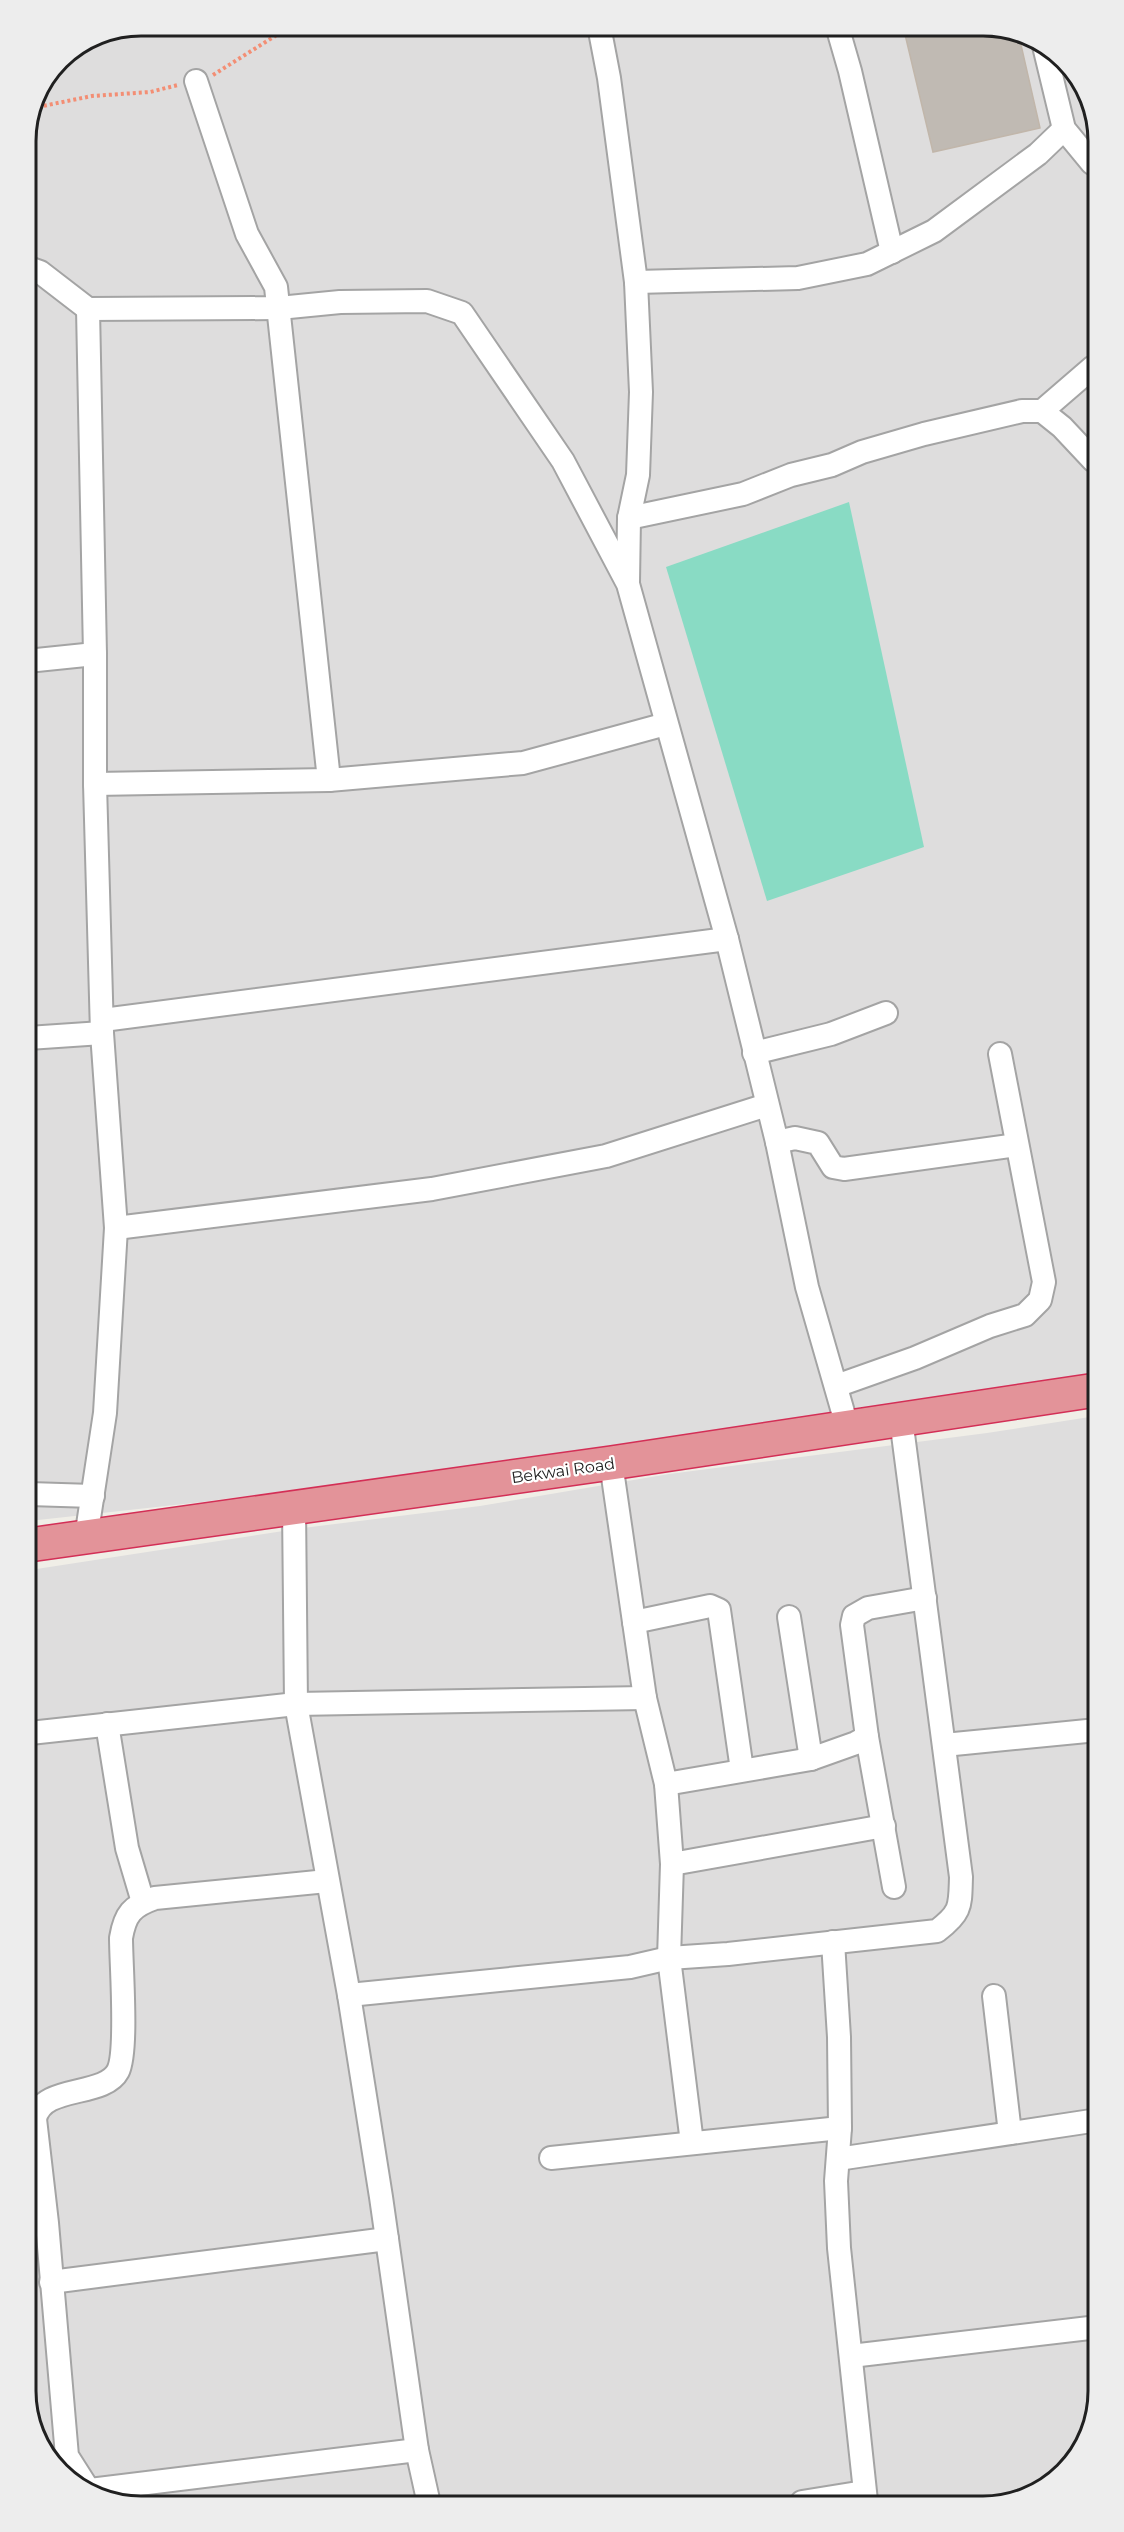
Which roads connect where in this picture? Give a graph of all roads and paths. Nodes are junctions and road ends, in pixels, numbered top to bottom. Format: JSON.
{"nodes":[{"id":1,"x":275,"y":36,"type":"edge"},
{"id":2,"x":601,"y":36,"type":"edge"},
{"id":3,"x":840,"y":36,"type":"edge"},
{"id":4,"x":1047,"y":58,"type":"edge"},
{"id":5,"x":195,"y":81,"type":"junction"},
{"id":6,"x":42,"y":106,"type":"edge"},
{"id":7,"x":1064,"y":129,"type":"junction"},
{"id":8,"x":1088,"y":159,"type":"edge"},
{"id":9,"x":892,"y":252,"type":"junction"},
{"id":10,"x":36,"y":271,"type":"edge"},
{"id":11,"x":636,"y":282,"type":"junction"},
{"id":12,"x":279,"y":308,"type":"junction"},
{"id":13,"x":88,"y":309,"type":"junction"},
{"id":14,"x":1088,"y":371,"type":"edge"},
{"id":15,"x":1042,"y":411,"type":"junction"},
{"id":16,"x":1088,"y":455,"type":"edge"},
{"id":17,"x":629,"y":518,"type":"junction"},
{"id":18,"x":628,"y":584,"type":"junction"},
{"id":19,"x":95,"y":654,"type":"junction"},
{"id":20,"x":36,"y":660,"type":"edge"},
{"id":21,"x":666,"y":724,"type":"junction"},
{"id":22,"x":329,"y":780,"type":"junction"},
{"id":23,"x":95,"y":784,"type":"junction"},
{"id":24,"x":727,"y":939,"type":"junction"},
{"id":25,"x":886,"y":1013,"type":"dead end"},
{"id":26,"x":102,"y":1026,"type":"junction"},
{"id":27,"x":36,"y":1037,"type":"edge"},
{"id":28,"x":754,"y":1053,"type":"junction"},
{"id":29,"x":1000,"y":1053,"type":"dead end"},
{"id":30,"x":767,"y":1105,"type":"junction"},
{"id":31,"x":777,"y":1142,"type":"junction"},
{"id":32,"x":1017,"y":1145,"type":"junction"},
{"id":33,"x":116,"y":1228,"type":"junction"},
{"id":34,"x":836,"y":1386,"type":"junction"},
{"id":35,"x":1088,"y":1391,"type":"edge"},
{"id":36,"x":901,"y":1419,"type":"junction"},
{"id":37,"x":848,"y":1426,"type":"junction"},
{"id":38,"x":611,"y":1463,"type":"junction"},
{"id":39,"x":36,"y":1494,"type":"edge"},
{"id":40,"x":93,"y":1496,"type":"junction"},
{"id":41,"x":294,"y":1507,"type":"junction"},
{"id":42,"x":87,"y":1538,"type":"junction"},
{"id":43,"x":36,"y":1544,"type":"edge"},
{"id":44,"x":925,"y":1598,"type":"junction"},
{"id":45,"x":789,"y":1617,"type":"dead end"},
{"id":46,"x":634,"y":1622,"type":"junction"},
{"id":47,"x":645,"y":1698,"type":"junction"},
{"id":48,"x":296,"y":1704,"type":"junction"},
{"id":49,"x":106,"y":1724,"type":"junction"},
{"id":50,"x":1088,"y":1731,"type":"edge"},
{"id":51,"x":36,"y":1732,"type":"edge"},
{"id":52,"x":867,"y":1737,"type":"junction"},
{"id":53,"x":944,"y":1745,"type":"junction"},
{"id":54,"x":811,"y":1759,"type":"junction"},
{"id":55,"x":742,"y":1770,"type":"junction"},
{"id":56,"x":666,"y":1784,"type":"junction"},
{"id":57,"x":884,"y":1827,"type":"junction"},
{"id":58,"x":672,"y":1864,"type":"junction"},
{"id":59,"x":327,"y":1881,"type":"junction"},
{"id":60,"x":894,"y":1887,"type":"dead end"},
{"id":61,"x":143,"y":1902,"type":"junction"},
{"id":62,"x":833,"y":1941,"type":"junction"},
{"id":63,"x":669,"y":1958,"type":"junction"},
{"id":64,"x":349,"y":1995,"type":"junction"},
{"id":65,"x":994,"y":1996,"type":"dead end"},
{"id":66,"x":36,"y":2115,"type":"edge"},
{"id":67,"x":1088,"y":2121,"type":"edge"},
{"id":68,"x":840,"y":2128,"type":"junction"},
{"id":69,"x":36,"y":2129,"type":"edge"},
{"id":70,"x":1010,"y":2133,"type":"junction"},
{"id":71,"x":692,"y":2143,"type":"junction"},
{"id":72,"x":551,"y":2158,"type":"dead end"},
{"id":73,"x":838,"y":2159,"type":"junction"},
{"id":74,"x":387,"y":2239,"type":"junction"},
{"id":75,"x":51,"y":2282,"type":"junction"},
{"id":76,"x":1088,"y":2328,"type":"edge"},
{"id":77,"x":851,"y":2356,"type":"junction"},
{"id":78,"x":417,"y":2450,"type":"junction"},
{"id":79,"x":60,"y":2457,"type":"edge"},
{"id":80,"x":102,"y":2488,"type":"edge"},
{"id":81,"x":427,"y":2496,"type":"edge"},
{"id":82,"x":865,"y":2496,"type":"edge"}],
"edges":[{"from":1,"to":5,"type":"path"},
{"from":2,"to":11,"type":"street"},
{"from":3,"to":9,"type":"street"},
{"from":4,"to":7,"type":"street"},
{"from":5,"to":6,"type":"path"},
{"from":5,"to":12,"type":"street"},
{"from":7,"to":8,"type":"street"},
{"from":7,"to":9,"type":"street"},
{"from":9,"to":11,"type":"street"},
{"from":10,"to":13,"type":"street"},
{"from":11,"to":17,"type":"street"},
{"from":12,"to":13,"type":"street"},
{"from":12,"to":18,"type":"street"},
{"from":12,"to":22,"type":"street"},
{"from":13,"to":19,"type":"street"},
{"from":14,"to":15,"type":"street"},
{"from":15,"to":16,"type":"street"},
{"from":15,"to":17,"type":"street"},
{"from":17,"to":18,"type":"street"},
{"from":18,"to":21,"type":"street"},
{"from":19,"to":20,"type":"street"},
{"from":19,"to":23,"type":"street"},
{"from":21,"to":22,"type":"street"},
{"from":21,"to":24,"type":"street"},
{"from":22,"to":23,"type":"street"},
{"from":23,"to":26,"type":"street"},
{"from":24,"to":26,"type":"street"},
{"from":24,"to":28,"type":"street"},
{"from":25,"to":28,"type":"street"},
{"from":26,"to":27,"type":"street"},
{"from":26,"to":33,"type":"street"},
{"from":28,"to":30,"type":"street"},
{"from":29,"to":32,"type":"street"},
{"from":30,"to":31,"type":"street"},
{"from":30,"to":33,"type":"street"},
{"from":31,"to":32,"type":"street"},
{"from":31,"to":34,"type":"street"},
{"from":32,"to":34,"type":"street"},
{"from":33,"to":40,"type":"street"},
{"from":34,"to":37,"type":"street"},
{"from":35,"to":36,"type":"highway","name":"Bekwai Road"},
{"from":36,"to":37,"type":"highway","name":"Bekwai Road"},
{"from":36,"to":44,"type":"street"},
{"from":37,"to":38,"type":"highway","name":"Bekwai Road"},
{"from":38,"to":41,"type":"highway","name":"Bekwai Road"},
{"from":38,"to":46,"type":"street"},
{"from":39,"to":40,"type":"street"},
{"from":40,"to":42,"type":"street"},
{"from":41,"to":42,"type":"highway","name":"Bekwai Road"},
{"from":41,"to":48,"type":"street"},
{"from":42,"to":43,"type":"highway","name":"Bekwai Road"},
{"from":44,"to":52,"type":"street"},
{"from":44,"to":53,"type":"street"},
{"from":45,"to":54,"type":"street"},
{"from":46,"to":47,"type":"street"},
{"from":46,"to":55,"type":"street"},
{"from":47,"to":48,"type":"street"},
{"from":47,"to":56,"type":"street"},
{"from":48,"to":49,"type":"street"},
{"from":48,"to":59,"type":"street"},
{"from":49,"to":51,"type":"street"},
{"from":49,"to":61,"type":"street"},
{"from":50,"to":53,"type":"street"},
{"from":52,"to":54,"type":"street"},
{"from":52,"to":57,"type":"street"},
{"from":53,"to":62,"type":"street"},
{"from":54,"to":55,"type":"street"},
{"from":55,"to":56,"type":"street"},
{"from":56,"to":58,"type":"street"},
{"from":57,"to":58,"type":"street"},
{"from":57,"to":60,"type":"street"},
{"from":58,"to":63,"type":"street"},
{"from":59,"to":61,"type":"street"},
{"from":59,"to":64,"type":"street"},
{"from":61,"to":66,"type":"street"},
{"from":62,"to":63,"type":"street"},
{"from":62,"to":68,"type":"street"},
{"from":63,"to":64,"type":"street"},
{"from":63,"to":71,"type":"street"},
{"from":64,"to":74,"type":"street"},
{"from":65,"to":70,"type":"street"},
{"from":67,"to":70,"type":"street"},
{"from":68,"to":71,"type":"street"},
{"from":68,"to":73,"type":"street"},
{"from":69,"to":75,"type":"street"},
{"from":70,"to":73,"type":"street"},
{"from":71,"to":72,"type":"street"},
{"from":73,"to":77,"type":"street"},
{"from":74,"to":75,"type":"street"},
{"from":74,"to":78,"type":"street"},
{"from":75,"to":79,"type":"street"},
{"from":76,"to":77,"type":"street"},
{"from":77,"to":82,"type":"street"},
{"from":78,"to":80,"type":"street"},
{"from":78,"to":81,"type":"street"}]}
